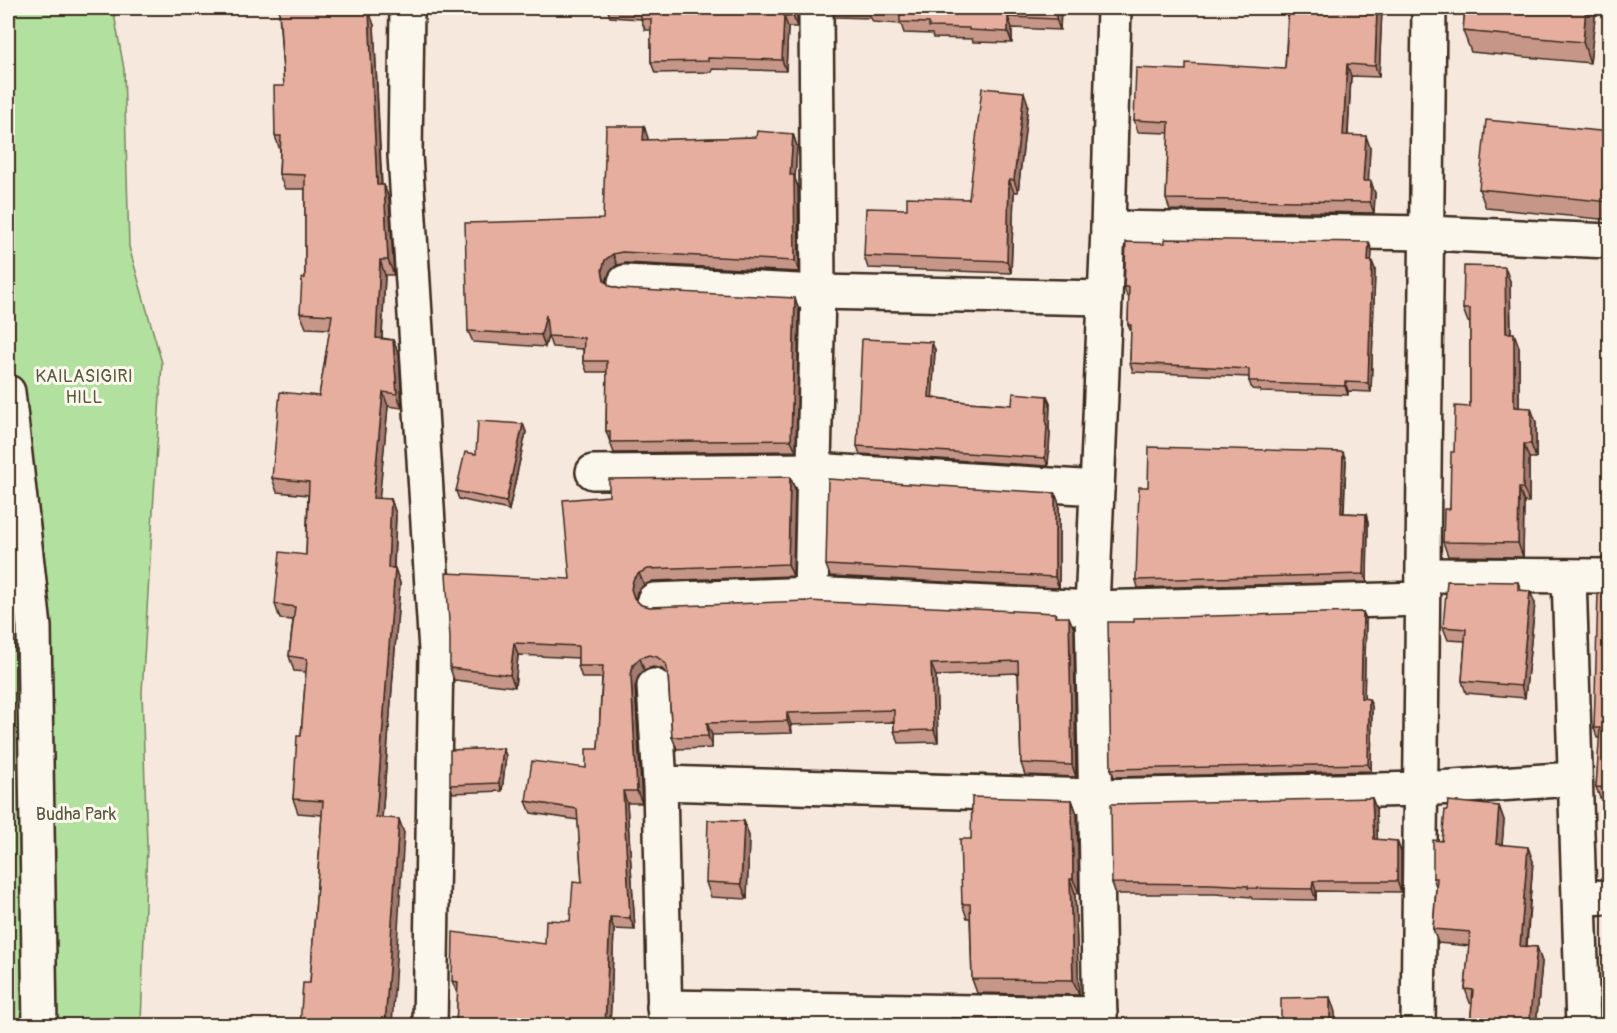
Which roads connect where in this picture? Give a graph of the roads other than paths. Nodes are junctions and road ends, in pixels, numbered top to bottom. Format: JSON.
{"nodes":[{"id":1,"x":407,"y":8,"type":"edge"},
{"id":2,"x":816,"y":8,"type":"edge"},
{"id":3,"x":1114,"y":8,"type":"edge"},
{"id":4,"x":1429,"y":8,"type":"edge"},
{"id":5,"x":1108,"y":228,"type":"junction"},
{"id":6,"x":1426,"y":233,"type":"junction"},
{"id":7,"x":1610,"y":241,"type":"edge"},
{"id":8,"x":624,"y":282,"type":"dead end"},
{"id":9,"x":818,"y":291,"type":"junction"},
{"id":10,"x":1104,"y":298,"type":"junction"},
{"id":11,"x":8,"y":392,"type":"edge"},
{"id":12,"x":814,"y":470,"type":"junction"},
{"id":13,"x":593,"y":472,"type":"dead end"},
{"id":14,"x":1097,"y":488,"type":"junction"},
{"id":15,"x":1569,"y":576,"type":"junction"},
{"id":16,"x":1610,"y":576,"type":"edge"},
{"id":17,"x":1423,"y":587,"type":"junction"},
{"id":18,"x":811,"y":594,"type":"junction"},
{"id":19,"x":654,"y":600,"type":"dead end"},
{"id":20,"x":1092,"y":608,"type":"junction"},
{"id":21,"x":654,"y":687,"type":"dead end"},
{"id":22,"x":1574,"y":779,"type":"junction"},
{"id":23,"x":660,"y":783,"type":"junction"},
{"id":24,"x":1421,"y":789,"type":"junction"},
{"id":25,"x":1096,"y":796,"type":"junction"},
{"id":26,"x":1594,"y":897,"type":"edge"},
{"id":27,"x":665,"y":1016,"type":"edge"},
{"id":28,"x":1100,"y":1020,"type":"edge"},
{"id":29,"x":40,"y":1026,"type":"edge"},
{"id":30,"x":429,"y":1026,"type":"edge"},
{"id":31,"x":1418,"y":1026,"type":"edge"},
{"id":32,"x":1584,"y":1026,"type":"edge"}],
"edges":[{"from":1,"to":30,"type":"street"},
{"from":2,"to":9,"type":"street"},
{"from":3,"to":5,"type":"street"},
{"from":4,"to":6,"type":"street"},
{"from":5,"to":6,"type":"street"},
{"from":5,"to":10,"type":"street"},
{"from":6,"to":7,"type":"street"},
{"from":6,"to":17,"type":"street"},
{"from":8,"to":9,"type":"street"},
{"from":9,"to":10,"type":"street"},
{"from":9,"to":12,"type":"street"},
{"from":10,"to":14,"type":"street"},
{"from":11,"to":29,"type":"street"},
{"from":12,"to":13,"type":"street"},
{"from":12,"to":14,"type":"street"},
{"from":12,"to":18,"type":"street"},
{"from":14,"to":20,"type":"street"},
{"from":15,"to":16,"type":"street"},
{"from":15,"to":17,"type":"street"},
{"from":15,"to":22,"type":"street"},
{"from":17,"to":20,"type":"street"},
{"from":17,"to":24,"type":"street"},
{"from":18,"to":19,"type":"street"},
{"from":18,"to":20,"type":"street"},
{"from":20,"to":25,"type":"street"},
{"from":21,"to":23,"type":"street"},
{"from":22,"to":24,"type":"street"},
{"from":22,"to":26,"type":"street"},
{"from":23,"to":25,"type":"street"},
{"from":23,"to":27,"type":"street"},
{"from":24,"to":25,"type":"street"},
{"from":24,"to":31,"type":"street"},
{"from":25,"to":28,"type":"street"},
{"from":26,"to":32,"type":"street"},
{"from":27,"to":28,"type":"street"}]}
